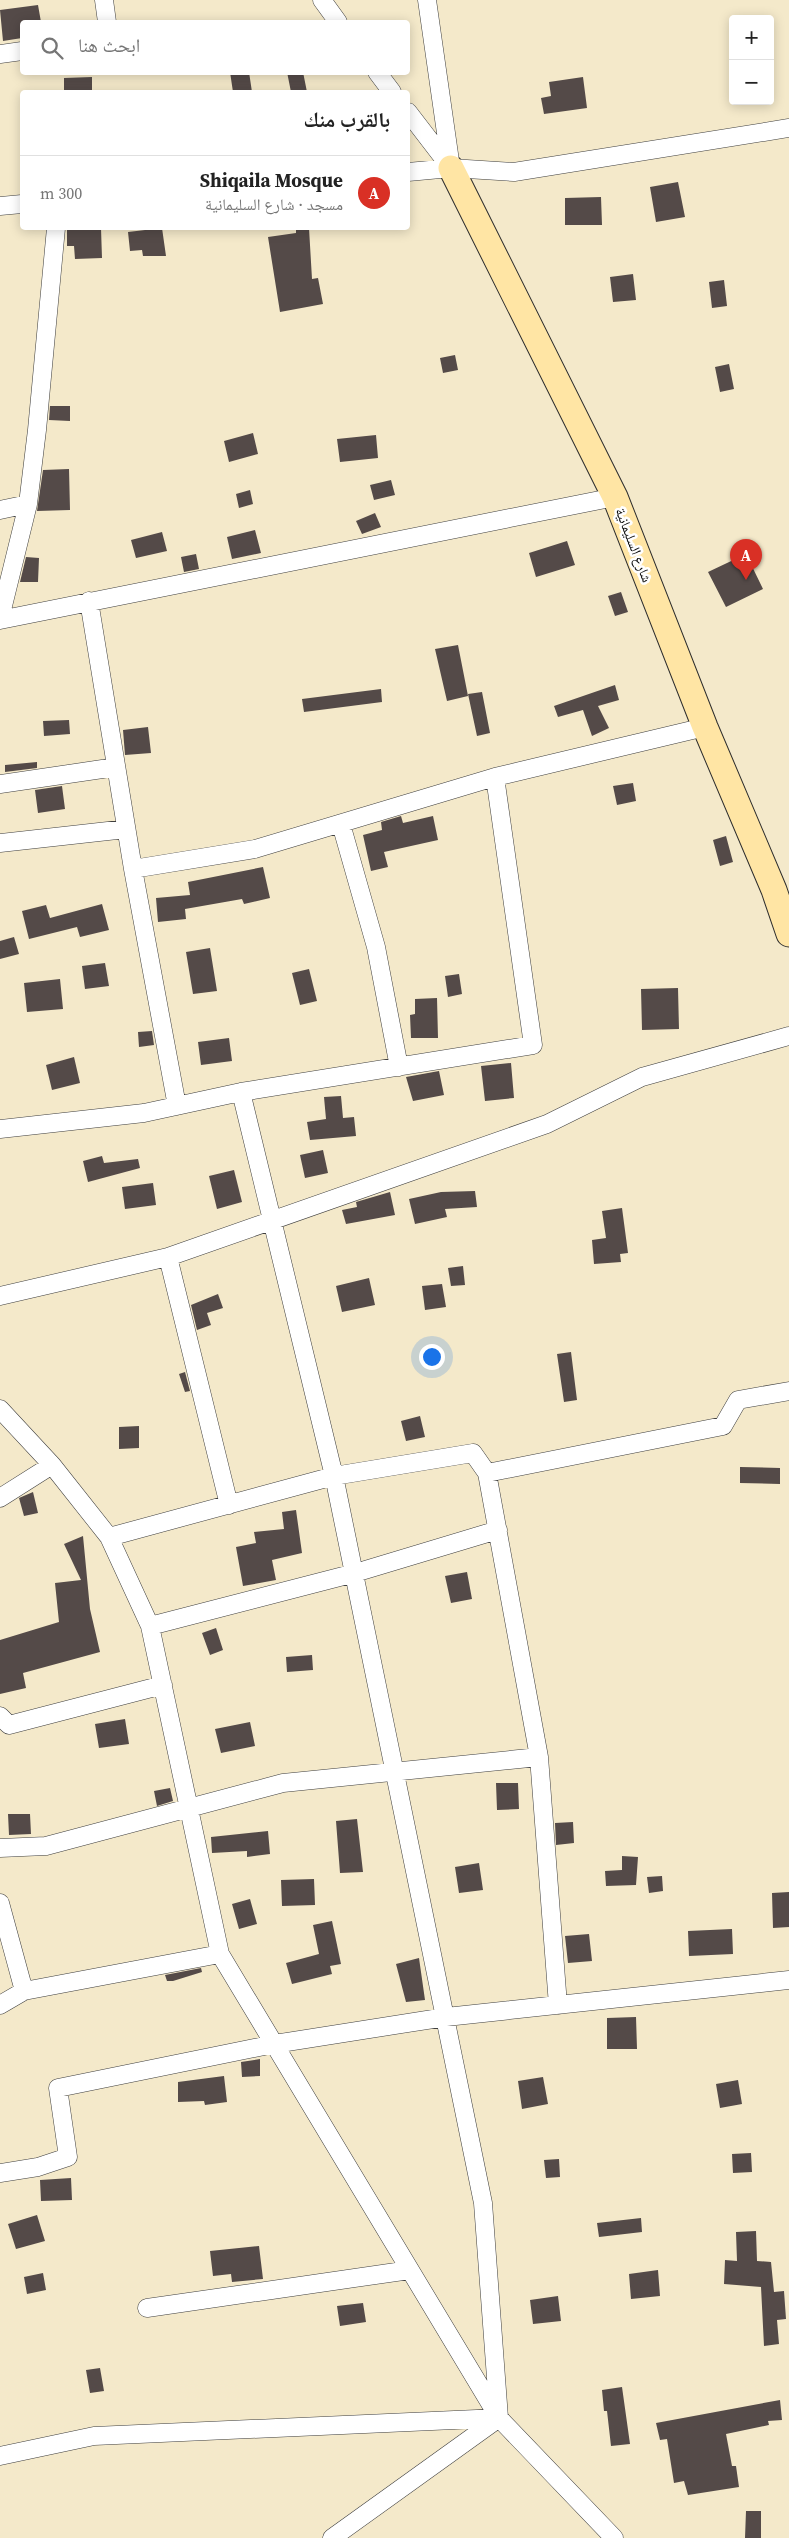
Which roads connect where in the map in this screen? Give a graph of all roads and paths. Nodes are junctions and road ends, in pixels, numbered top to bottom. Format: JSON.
{"nodes":[{"id":1,"x":104,"y":0,"type":"edge"},
{"id":2,"x":322,"y":0,"type":"edge"},
{"id":3,"x":427,"y":0,"type":"edge"},
{"id":4,"x":107,"y":20,"type":"edge"},
{"id":5,"x":337,"y":20,"type":"edge"},
{"id":6,"x":20,"y":52,"type":"edge"},
{"id":7,"x":0,"y":54,"type":"edge"},
{"id":8,"x":379,"y":75,"type":"edge"},
{"id":9,"x":390,"y":90,"type":"edge"},
{"id":10,"x":410,"y":115,"type":"edge"},
{"id":11,"x":789,"y":128,"type":"edge"},
{"id":12,"x":451,"y":168,"type":"junction"},
{"id":13,"x":410,"y":172,"type":"edge"},
{"id":14,"x":20,"y":204,"type":"edge"},
{"id":15,"x":0,"y":206,"type":"edge"},
{"id":16,"x":56,"y":230,"type":"edge"},
{"id":17,"x":615,"y":497,"type":"junction"},
{"id":18,"x":28,"y":504,"type":"junction"},
{"id":19,"x":0,"y":510,"type":"edge"},
{"id":20,"x":89,"y":601,"type":"junction"},
{"id":21,"x":0,"y":619,"type":"edge"},
{"id":22,"x":706,"y":727,"type":"junction"},
{"id":23,"x":116,"y":767,"type":"junction"},
{"id":24,"x":495,"y":777,"type":"junction"},
{"id":25,"x":0,"y":784,"type":"edge"},
{"id":26,"x":341,"y":824,"type":"junction"},
{"id":27,"x":126,"y":828,"type":"junction"},
{"id":28,"x":0,"y":843,"type":"edge"},
{"id":29,"x":134,"y":869,"type":"junction"},
{"id":30,"x":789,"y":934,"type":"edge"},
{"id":31,"x":789,"y":1036,"type":"edge"},
{"id":32,"x":399,"y":1067,"type":"junction"},
{"id":33,"x":241,"y":1092,"type":"junction"},
{"id":34,"x":177,"y":1106,"type":"junction"},
{"id":35,"x":0,"y":1129,"type":"edge"},
{"id":36,"x":272,"y":1220,"type":"junction"},
{"id":37,"x":168,"y":1256,"type":"junction"},
{"id":38,"x":0,"y":1296,"type":"edge"},
{"id":39,"x":789,"y":1391,"type":"edge"},
{"id":40,"x":0,"y":1409,"type":"edge"},
{"id":41,"x":52,"y":1465,"type":"junction"},
{"id":42,"x":487,"y":1472,"type":"junction"},
{"id":43,"x":334,"y":1476,"type":"junction"},
{"id":44,"x":0,"y":1498,"type":"edge"},
{"id":45,"x":229,"y":1504,"type":"junction"},
{"id":46,"x":498,"y":1530,"type":"junction"},
{"id":47,"x":109,"y":1538,"type":"junction"},
{"id":48,"x":355,"y":1574,"type":"junction"},
{"id":49,"x":150,"y":1626,"type":"junction"},
{"id":50,"x":163,"y":1685,"type":"junction"},
{"id":51,"x":0,"y":1716,"type":"edge"},
{"id":52,"x":539,"y":1757,"type":"junction"},
{"id":53,"x":396,"y":1773,"type":"junction"},
{"id":54,"x":189,"y":1808,"type":"junction"},
{"id":55,"x":0,"y":1848,"type":"edge"},
{"id":56,"x":0,"y":1903,"type":"edge"},
{"id":57,"x":220,"y":1954,"type":"junction"},
{"id":58,"x":789,"y":1980,"type":"edge"},
{"id":59,"x":24,"y":1991,"type":"junction"},
{"id":60,"x":0,"y":2004,"type":"edge"},
{"id":61,"x":558,"y":2005,"type":"junction"},
{"id":62,"x":446,"y":2017,"type":"junction"},
{"id":63,"x":274,"y":2044,"type":"junction"},
{"id":64,"x":0,"y":2173,"type":"edge"},
{"id":65,"x":410,"y":2270,"type":"junction"},
{"id":66,"x":147,"y":2308,"type":"dead end"},
{"id":67,"x":499,"y":2418,"type":"junction"},
{"id":68,"x":0,"y":2456,"type":"edge"},
{"id":69,"x":332,"y":2538,"type":"edge"},
{"id":70,"x":614,"y":2538,"type":"edge"}],
"edges":[{"from":1,"to":4,"type":"street"},
{"from":2,"to":5,"type":"street"},
{"from":3,"to":12,"type":"street"},
{"from":6,"to":7,"type":"street"},
{"from":8,"to":9,"type":"street"},
{"from":10,"to":12,"type":"street"},
{"from":11,"to":12,"type":"street"},
{"from":12,"to":13,"type":"street"},
{"from":12,"to":17,"type":"street","name":"شارع السليمانية"},
{"from":14,"to":15,"type":"street"},
{"from":16,"to":18,"type":"street"},
{"from":17,"to":20,"type":"street"},
{"from":17,"to":22,"type":"street","name":"شارع السليمانية"},
{"from":18,"to":19,"type":"street"},
{"from":18,"to":21,"type":"street"},
{"from":20,"to":21,"type":"street"},
{"from":20,"to":23,"type":"street"},
{"from":22,"to":24,"type":"street"},
{"from":22,"to":30,"type":"street","name":"شارع السليمانية"},
{"from":23,"to":25,"type":"street"},
{"from":23,"to":27,"type":"street"},
{"from":24,"to":26,"type":"street"},
{"from":24,"to":32,"type":"street"},
{"from":26,"to":29,"type":"street"},
{"from":26,"to":32,"type":"street"},
{"from":27,"to":28,"type":"street"},
{"from":27,"to":29,"type":"street"},
{"from":29,"to":34,"type":"street"},
{"from":31,"to":36,"type":"street"},
{"from":32,"to":33,"type":"street"},
{"from":33,"to":34,"type":"street"},
{"from":33,"to":36,"type":"street"},
{"from":34,"to":35,"type":"street"},
{"from":36,"to":37,"type":"street"},
{"from":36,"to":43,"type":"street"},
{"from":37,"to":38,"type":"street"},
{"from":37,"to":45,"type":"street"},
{"from":39,"to":42,"type":"street"},
{"from":40,"to":41,"type":"street"},
{"from":41,"to":44,"type":"street"},
{"from":41,"to":47,"type":"street"},
{"from":42,"to":43,"type":"street"},
{"from":42,"to":46,"type":"street"},
{"from":43,"to":45,"type":"street"},
{"from":43,"to":48,"type":"street"},
{"from":45,"to":47,"type":"street"},
{"from":46,"to":48,"type":"street"},
{"from":46,"to":52,"type":"street"},
{"from":47,"to":49,"type":"street"},
{"from":48,"to":49,"type":"street"},
{"from":48,"to":53,"type":"street"},
{"from":49,"to":50,"type":"street"},
{"from":50,"to":51,"type":"street"},
{"from":50,"to":54,"type":"street"},
{"from":52,"to":53,"type":"street"},
{"from":52,"to":61,"type":"street"},
{"from":53,"to":54,"type":"street"},
{"from":53,"to":62,"type":"street"},
{"from":54,"to":55,"type":"street"},
{"from":54,"to":57,"type":"street"},
{"from":56,"to":59,"type":"street"},
{"from":57,"to":59,"type":"street"},
{"from":57,"to":63,"type":"street"},
{"from":58,"to":61,"type":"street"},
{"from":59,"to":60,"type":"street"},
{"from":61,"to":62,"type":"street"},
{"from":62,"to":63,"type":"street"},
{"from":62,"to":67,"type":"street"},
{"from":63,"to":64,"type":"street"},
{"from":63,"to":65,"type":"street"},
{"from":65,"to":66,"type":"street"},
{"from":65,"to":67,"type":"street"},
{"from":67,"to":68,"type":"street"},
{"from":67,"to":69,"type":"street"},
{"from":67,"to":70,"type":"street"}]}
